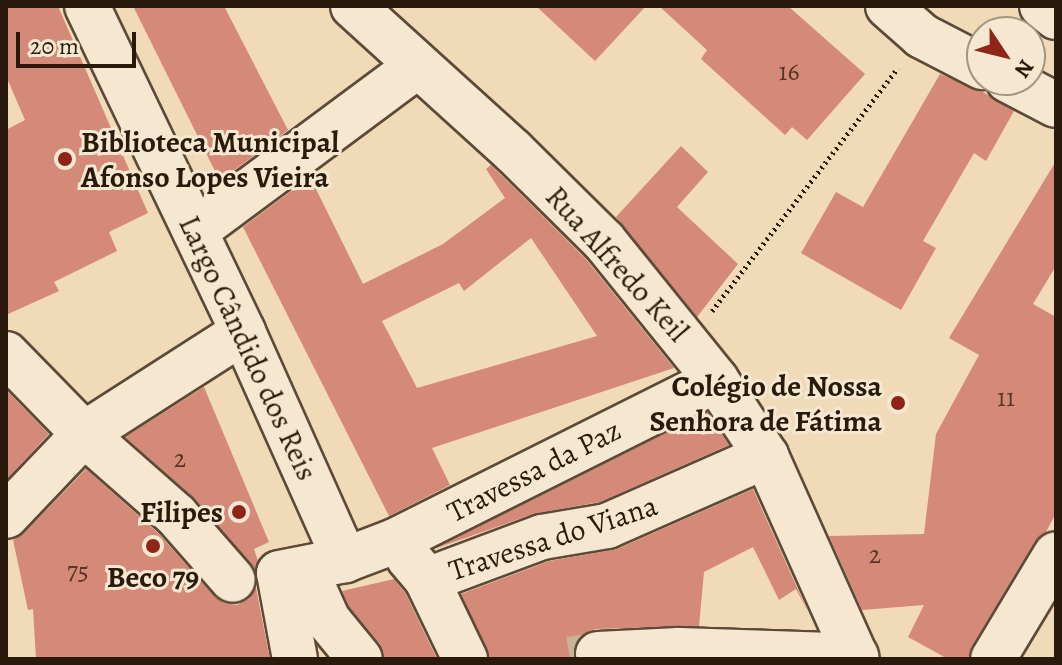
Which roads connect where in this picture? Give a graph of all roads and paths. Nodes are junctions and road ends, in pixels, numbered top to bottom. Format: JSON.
{"nodes":[{"id":1,"x":87,"y":6,"type":"edge"},
{"id":2,"x":888,"y":6,"type":"edge"},
{"id":3,"x":1042,"y":6,"type":"edge"},
{"id":4,"x":362,"y":9,"type":"edge"},
{"id":5,"x":1056,"y":17,"type":"edge"},
{"id":6,"x":922,"y":36,"type":"junction"},
{"id":7,"x":966,"y":59,"type":"edge"},
{"id":8,"x":417,"y":66,"type":"junction"},
{"id":9,"x":195,"y":231,"type":"junction"},
{"id":10,"x":243,"y":332,"type":"junction"},
{"id":11,"x":688,"y":343,"type":"junction"},
{"id":12,"x":6,"y":354,"type":"edge"},
{"id":13,"x":716,"y":380,"type":"junction"},
{"id":14,"x":84,"y":434,"type":"junction"},
{"id":15,"x":766,"y":456,"type":"junction"},
{"id":16,"x":6,"y":516,"type":"edge"},
{"id":17,"x":395,"y":541,"type":"junction"},
{"id":18,"x":1056,"y":554,"type":"edge"},
{"id":19,"x":310,"y":567,"type":"junction"},
{"id":20,"x":233,"y":580,"type":"dead end"},
{"id":21,"x":427,"y":580,"type":"junction"},
{"id":22,"x":598,"y":654,"type":"dead end"},
{"id":23,"x":857,"y":657,"type":"edge"},
{"id":24,"x":295,"y":659,"type":"edge"},
{"id":25,"x":360,"y":659,"type":"edge"},
{"id":26,"x":465,"y":659,"type":"edge"},
{"id":27,"x":993,"y":659,"type":"edge"}],
"edges":[{"from":1,"to":9,"type":"street","name":"Largo Cândido dos Reis"},
{"from":2,"to":6,"type":"street"},
{"from":3,"to":5,"type":"street"},
{"from":4,"to":8,"type":"street","name":"Rua Alfredo Keil"},
{"from":6,"to":7,"type":"street"},
{"from":6,"to":11,"type":"path"},
{"from":8,"to":9,"type":"street"},
{"from":8,"to":11,"type":"street","name":"Rua Alfredo Keil"},
{"from":9,"to":10,"type":"street","name":"Largo Cândido dos Reis"},
{"from":10,"to":14,"type":"street"},
{"from":10,"to":19,"type":"street","name":"Largo Cândido dos Reis"},
{"from":11,"to":13,"type":"street","name":"Rua Alfredo Keil"},
{"from":12,"to":14,"type":"street"},
{"from":13,"to":15,"type":"street","name":"Rua Alfredo Keil"},
{"from":13,"to":17,"type":"street","name":"Travessa da Paz"},
{"from":14,"to":16,"type":"street"},
{"from":14,"to":20,"type":"street"},
{"from":15,"to":21,"type":"street","name":"Travessa do Viana"},
{"from":15,"to":23,"type":"street","name":"Rua Alfredo Keil"},
{"from":17,"to":19,"type":"street"},
{"from":17,"to":21,"type":"street"},
{"from":18,"to":27,"type":"street"},
{"from":19,"to":24,"type":"street"},
{"from":19,"to":25,"type":"street"},
{"from":21,"to":26,"type":"street"},
{"from":22,"to":23,"type":"street"}]}
